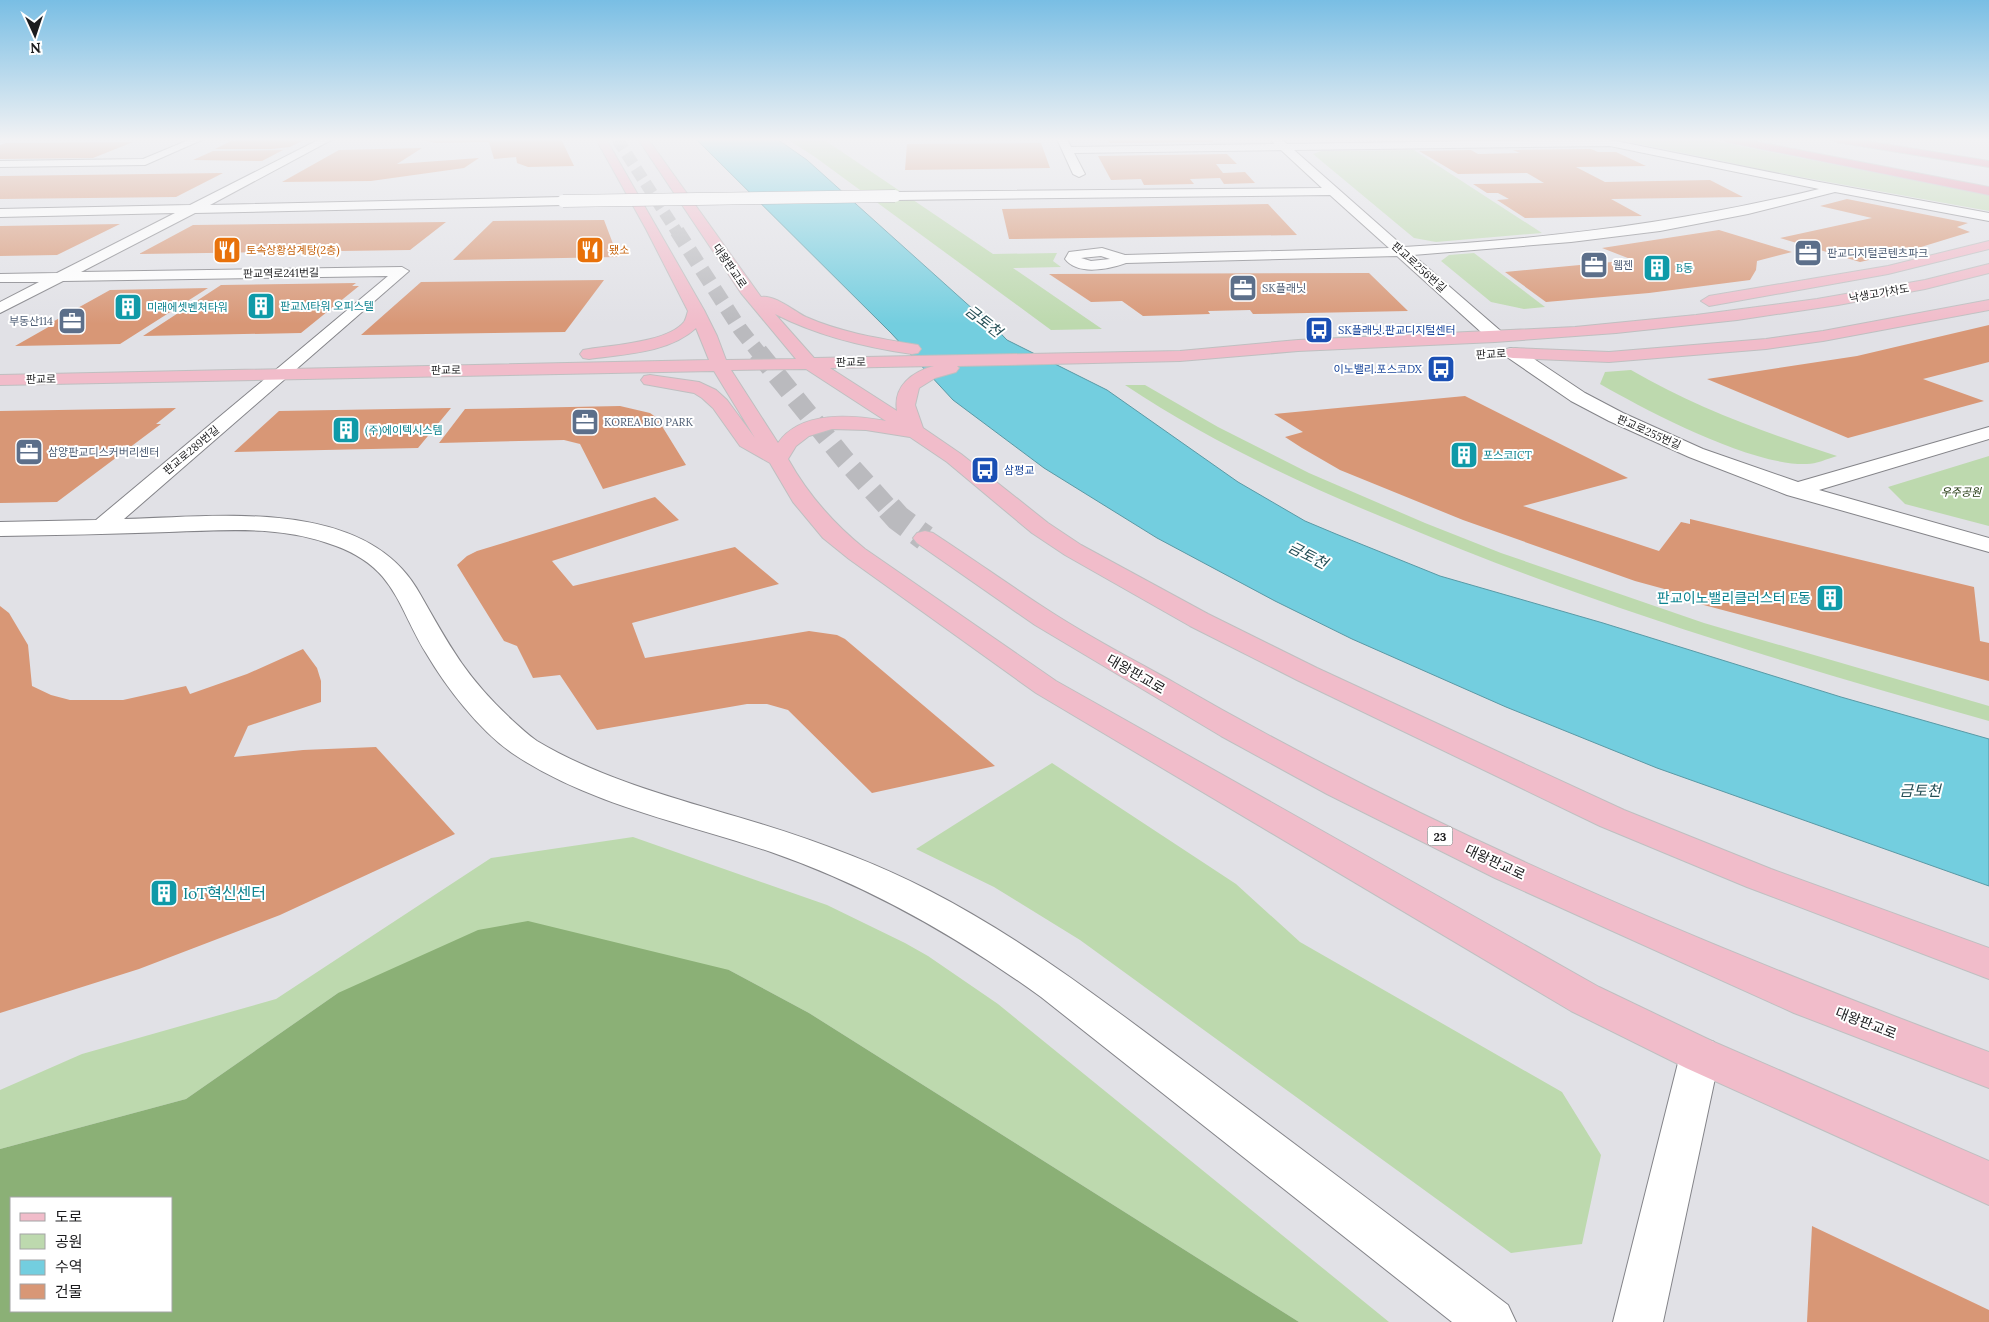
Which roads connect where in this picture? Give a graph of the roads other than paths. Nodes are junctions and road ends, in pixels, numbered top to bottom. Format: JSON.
{"nodes":[{"id":1,"x":208,"y":201,"type":"edge"},
{"id":2,"x":583,"y":201,"type":"edge"},
{"id":3,"x":637,"y":201,"type":"edge"},
{"id":4,"x":685,"y":201,"type":"edge"},
{"id":5,"x":1344,"y":201,"type":"edge"},
{"id":6,"x":1790,"y":201,"type":"edge"},
{"id":7,"x":1899,"y":201,"type":"edge"},
{"id":8,"x":190,"y":210,"type":"junction"},
{"id":9,"x":0,"y":213,"type":"edge"},
{"id":10,"x":1989,"y":217,"type":"edge"},
{"id":11,"x":1989,"y":245,"type":"edge"},
{"id":12,"x":1401,"y":251,"type":"junction"},
{"id":13,"x":1124,"y":259,"type":"dead end"},
{"id":14,"x":1989,"y":268,"type":"edge"},
{"id":15,"x":0,"y":278,"type":"edge"},
{"id":16,"x":746,"y":290,"type":"junction"},
{"id":17,"x":1980,"y":291,"type":"dead end"},
{"id":18,"x":1696,"y":303,"type":"dead end"},
{"id":19,"x":1989,"y":305,"type":"edge"},
{"id":20,"x":0,"y":308,"type":"edge"},
{"id":21,"x":1663,"y":308,"type":"dead end"},
{"id":22,"x":696,"y":310,"type":"junction"},
{"id":23,"x":1768,"y":312,"type":"joint"},
{"id":24,"x":1801,"y":324,"type":"joint"},
{"id":25,"x":1497,"y":337,"type":"junction"},
{"id":26,"x":893,"y":354,"type":"junction"},
{"id":27,"x":1504,"y":354,"type":"junction"},
{"id":28,"x":1180,"y":356,"type":"junction"},
{"id":29,"x":997,"y":360,"type":"junction"},
{"id":30,"x":1361,"y":360,"type":"dead end"},
{"id":31,"x":809,"y":363,"type":"junction"},
{"id":32,"x":719,"y":365,"type":"junction"},
{"id":33,"x":507,"y":368,"type":"junction"},
{"id":34,"x":281,"y":374,"type":"junction"},
{"id":35,"x":0,"y":380,"type":"edge"},
{"id":36,"x":915,"y":432,"type":"junction"},
{"id":37,"x":1989,"y":433,"type":"edge"},
{"id":38,"x":778,"y":458,"type":"junction"},
{"id":39,"x":1795,"y":490,"type":"junction"},
{"id":40,"x":101,"y":527,"type":"junction"},
{"id":41,"x":0,"y":529,"type":"edge"},
{"id":42,"x":925,"y":538,"type":"tunnel mouth"},
{"id":43,"x":1989,"y":545,"type":"edge"},
{"id":44,"x":1989,"y":964,"type":"edge"},
{"id":45,"x":1700,"y":1055,"type":"junction"},
{"id":46,"x":1989,"y":1070,"type":"edge"},
{"id":47,"x":1989,"y":1183,"type":"edge"},
{"id":48,"x":1491,"y":1322,"type":"edge"},
{"id":49,"x":1638,"y":1322,"type":"edge"}],
"edges":[{"from":1,"to":8,"type":"street"},
{"from":2,"to":8,"type":"street","bridge":true},
{"from":3,"to":22,"type":"main road"},
{"from":4,"to":16,"type":"main road","name":"대왕판교로"},
{"from":5,"to":12,"type":"street","name":"판교로256번길"},
{"from":6,"to":12,"type":"street"},
{"from":7,"to":10,"type":"street"},
{"from":8,"to":9,"type":"street"},
{"from":8,"to":20,"type":"street"},
{"from":11,"to":18,"type":"main road"},
{"from":12,"to":13,"type":"street"},
{"from":12,"to":25,"type":"street","name":"판교로256번길"},
{"from":14,"to":23,"type":"main road","name":"낙생고가차도"},
{"from":15,"to":34,"type":"street","name":"판교역로241번길"},
{"from":16,"to":26,"type":"main road"},
{"from":16,"to":31,"type":"main road","name":"대왕판교로"},
{"from":17,"to":24,"type":"main road","name":"낙생고가차도"},
{"from":19,"to":27,"type":"main road"},
{"from":21,"to":25,"type":"main road"},
{"from":22,"to":32,"type":"main road"},
{"from":22,"to":33,"type":"main road"},
{"from":23,"to":25,"type":"main road","name":"판교로"},
{"from":24,"to":27,"type":"main road","name":"판교로"},
{"from":25,"to":28,"type":"main road","name":"판교로"},
{"from":26,"to":29,"type":"main road"},
{"from":26,"to":31,"type":"main road","name":"판교로"},
{"from":27,"to":39,"type":"street","name":"판교로255번길"},
{"from":28,"to":29,"type":"main road","name":"판교로"},
{"from":28,"to":30,"type":"main road","name":"판교로"},
{"from":29,"to":36,"type":"main road"},
{"from":31,"to":32,"type":"main road","name":"판교로"},
{"from":31,"to":36,"type":"main road"},
{"from":32,"to":33,"type":"main road","name":"판교로"},
{"from":32,"to":38,"type":"main road"},
{"from":33,"to":34,"type":"main road","name":"판교로"},
{"from":33,"to":38,"type":"main road"},
{"from":34,"to":35,"type":"main road","name":"판교로"},
{"from":34,"to":40,"type":"street","name":"판교로289번길"},
{"from":36,"to":38,"type":"main road"},
{"from":36,"to":44,"type":"main road"},
{"from":37,"to":39,"type":"street"},
{"from":38,"to":45,"type":"main road"},
{"from":39,"to":43,"type":"street","name":"판교로255번길"},
{"from":40,"to":41,"type":"street"},
{"from":40,"to":48,"type":"street"},
{"from":42,"to":46,"type":"main road","name":"대왕판교로","number":"23"},
{"from":45,"to":47,"type":"main road"},
{"from":45,"to":49,"type":"street"}]}
